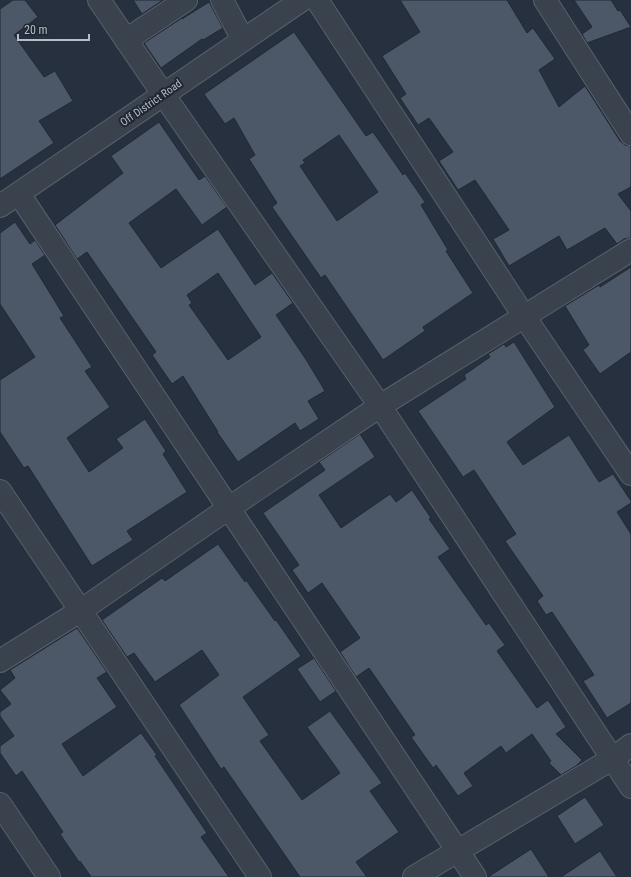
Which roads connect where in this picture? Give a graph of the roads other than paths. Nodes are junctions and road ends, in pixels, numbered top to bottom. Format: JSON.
{"nodes":[{"id":1,"x":99,"y":0,"type":"edge"},
{"id":2,"x":186,"y":0,"type":"edge"},
{"id":3,"x":222,"y":0,"type":"edge"},
{"id":4,"x":302,"y":0,"type":"edge"},
{"id":5,"x":317,"y":0,"type":"edge"},
{"id":6,"x":545,"y":0,"type":"edge"},
{"id":7,"x":126,"y":40,"type":"junction"},
{"id":8,"x":242,"y":40,"type":"junction"},
{"id":9,"x":163,"y":94,"type":"junction"},
{"id":10,"x":631,"y":134,"type":"edge"},
{"id":11,"x":19,"y":194,"type":"junction"},
{"id":12,"x":0,"y":206,"type":"edge"},
{"id":13,"x":631,"y":250,"type":"edge"},
{"id":14,"x":524,"y":316,"type":"junction"},
{"id":15,"x":380,"y":406,"type":"junction"},
{"id":16,"x":631,"y":474,"type":"edge"},
{"id":17,"x":0,"y":491,"type":"edge"},
{"id":18,"x":229,"y":508,"type":"junction"},
{"id":19,"x":80,"y":611,"type":"junction"},
{"id":20,"x":0,"y":661,"type":"edge"},
{"id":21,"x":631,"y":745,"type":"edge"},
{"id":22,"x":612,"y":759,"type":"junction"},
{"id":23,"x":631,"y":787,"type":"edge"},
{"id":24,"x":0,"y":804,"type":"edge"},
{"id":25,"x":456,"y":851,"type":"junction"},
{"id":26,"x":49,"y":877,"type":"edge"},
{"id":27,"x":260,"y":877,"type":"edge"},
{"id":28,"x":414,"y":877,"type":"edge"},
{"id":29,"x":475,"y":877,"type":"edge"}],
"edges":[{"from":1,"to":7,"type":"street"},
{"from":2,"to":7,"type":"street"},
{"from":3,"to":8,"type":"street"},
{"from":4,"to":8,"type":"street","name":"Off District Road"},
{"from":5,"to":14,"type":"street"},
{"from":6,"to":10,"type":"street"},
{"from":7,"to":9,"type":"street"},
{"from":8,"to":9,"type":"street","name":"Off District Road"},
{"from":9,"to":11,"type":"street","name":"Off District Road"},
{"from":9,"to":15,"type":"street"},
{"from":11,"to":12,"type":"street","name":"Off District Road"},
{"from":11,"to":18,"type":"street"},
{"from":13,"to":14,"type":"street"},
{"from":14,"to":15,"type":"street"},
{"from":14,"to":16,"type":"street"},
{"from":15,"to":18,"type":"street"},
{"from":15,"to":22,"type":"street"},
{"from":17,"to":19,"type":"street"},
{"from":18,"to":19,"type":"street"},
{"from":18,"to":25,"type":"street"},
{"from":19,"to":20,"type":"street"},
{"from":19,"to":27,"type":"street"},
{"from":21,"to":22,"type":"street"},
{"from":22,"to":23,"type":"street"},
{"from":22,"to":25,"type":"street"},
{"from":24,"to":26,"type":"street"},
{"from":25,"to":28,"type":"street"},
{"from":25,"to":29,"type":"street"}]}
